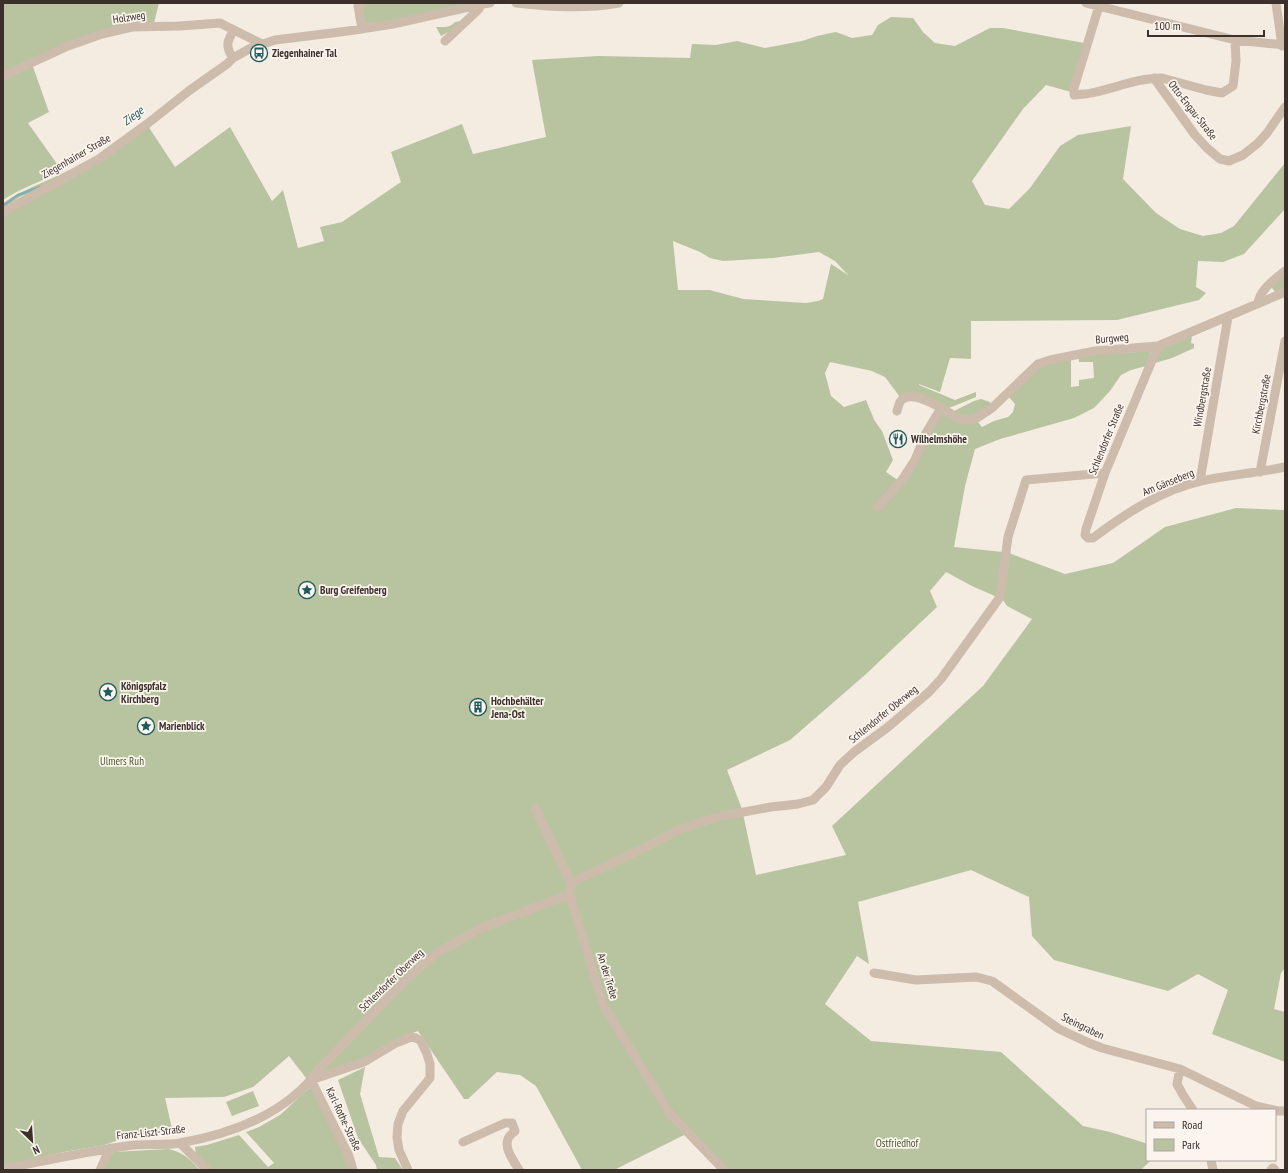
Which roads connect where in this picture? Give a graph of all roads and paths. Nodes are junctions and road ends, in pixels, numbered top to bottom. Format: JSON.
{"nodes":[{"id":1,"x":362,"y":3,"type":"edge"},
{"id":2,"x":490,"y":3,"type":"edge"},
{"id":3,"x":516,"y":3,"type":"edge"},
{"id":4,"x":619,"y":3,"type":"edge"},
{"id":5,"x":1086,"y":3,"type":"edge"},
{"id":6,"x":1276,"y":3,"type":"edge"},
{"id":7,"x":482,"y":4,"type":"edge"},
{"id":8,"x":1099,"y":6,"type":"junction"},
{"id":9,"x":1113,"y":6,"type":"edge"},
{"id":10,"x":362,"y":29,"type":"junction"},
{"id":11,"x":234,"y":30,"type":"junction"},
{"id":12,"x":1235,"y":40,"type":"junction"},
{"id":13,"x":445,"y":41,"type":"dead end"},
{"id":14,"x":262,"y":44,"type":"junction"},
{"id":15,"x":1283,"y":46,"type":"edge"},
{"id":16,"x":233,"y":58,"type":"junction"},
{"id":17,"x":3,"y":76,"type":"edge"},
{"id":18,"x":1154,"y":78,"type":"junction"},
{"id":19,"x":1285,"y":107,"type":"edge"},
{"id":20,"x":3,"y":212,"type":"edge"},
{"id":21,"x":1285,"y":271,"type":"edge"},
{"id":22,"x":1285,"y":292,"type":"edge"},
{"id":23,"x":1258,"y":304,"type":"junction"},
{"id":24,"x":1228,"y":317,"type":"junction"},
{"id":25,"x":1285,"y":341,"type":"edge"},
{"id":26,"x":1158,"y":346,"type":"junction"},
{"id":27,"x":941,"y":408,"type":"junction"},
{"id":28,"x":896,"y":411,"type":"dead end"},
{"id":29,"x":1285,"y":467,"type":"edge"},
{"id":30,"x":1105,"y":472,"type":"junction"},
{"id":31,"x":1260,"y":472,"type":"junction"},
{"id":32,"x":1200,"y":481,"type":"junction"},
{"id":33,"x":878,"y":507,"type":"dead end"},
{"id":34,"x":1093,"y":538,"type":"joint"},
{"id":35,"x":535,"y":808,"type":"dead end"},
{"id":36,"x":571,"y":883,"type":"junction"},
{"id":37,"x":570,"y":894,"type":"junction"},
{"id":38,"x":874,"y":973,"type":"dead end"},
{"id":39,"x":1180,"y":1069,"type":"junction"},
{"id":40,"x":311,"y":1080,"type":"junction"},
{"id":41,"x":1193,"y":1109,"type":"edge"},
{"id":42,"x":1272,"y":1109,"type":"edge"},
{"id":43,"x":463,"y":1142,"type":"dead end"},
{"id":44,"x":180,"y":1143,"type":"junction"},
{"id":45,"x":110,"y":1148,"type":"junction"},
{"id":46,"x":3,"y":1169,"type":"edge"},
{"id":47,"x":100,"y":1170,"type":"edge"},
{"id":48,"x":206,"y":1170,"type":"edge"},
{"id":49,"x":353,"y":1170,"type":"edge"},
{"id":50,"x":408,"y":1170,"type":"edge"},
{"id":51,"x":519,"y":1170,"type":"edge"},
{"id":52,"x":724,"y":1170,"type":"edge"},
{"id":53,"x":1271,"y":1170,"type":"edge"},
{"id":54,"x":1275,"y":1170,"type":"edge"}],
"edges":[{"from":1,"to":10,"type":"street"},
{"from":2,"to":7,"type":"street","name":"Ziegenhainer Straße"},
{"from":3,"to":4,"type":"street"},
{"from":5,"to":8,"type":"street"},
{"from":6,"to":15,"type":"street"},
{"from":7,"to":10,"type":"street","name":"Ziegenhainer Straße"},
{"from":7,"to":13,"type":"street"},
{"from":8,"to":9,"type":"street"},
{"from":8,"to":18,"type":"street","name":"Otto-Engau-Straße"},
{"from":9,"to":12,"type":"street"},
{"from":10,"to":14,"type":"street","name":"Ziegenhainer Straße"},
{"from":11,"to":14,"type":"street","name":"Holzweg"},
{"from":11,"to":16,"type":"street"},
{"from":11,"to":17,"type":"street","name":"Holzweg"},
{"from":12,"to":15,"type":"street"},
{"from":12,"to":18,"type":"street","name":"Otto-Engau-Straße"},
{"from":14,"to":16,"type":"street","name":"Ziegenhainer Straße"},
{"from":16,"to":20,"type":"street","name":"Ziegenhainer Straße"},
{"from":18,"to":19,"type":"street","name":"Otto-Engau-Straße"},
{"from":21,"to":23,"type":"street"},
{"from":22,"to":23,"type":"street","name":"Burgweg"},
{"from":23,"to":24,"type":"street","name":"Burgweg"},
{"from":24,"to":26,"type":"street","name":"Burgweg"},
{"from":24,"to":32,"type":"street","name":"Windbergstraße"},
{"from":25,"to":31,"type":"street","name":"Kirchbergstraße"},
{"from":26,"to":27,"type":"street","name":"Burgweg"},
{"from":26,"to":30,"type":"street","name":"Schlendorfer Straße"},
{"from":27,"to":28,"type":"street","name":"Burgweg"},
{"from":27,"to":33,"type":"street"},
{"from":29,"to":31,"type":"street","name":"Am Gänseberg"},
{"from":30,"to":34,"type":"street","name":"Schlendorfer Straße"},
{"from":30,"to":36,"type":"street","name":"Schlendorfer Oberweg"},
{"from":31,"to":32,"type":"street","name":"Am Gänseberg"},
{"from":32,"to":34,"type":"street","name":"Am Gänseberg"},
{"from":35,"to":36,"type":"street"},
{"from":36,"to":37,"type":"street","name":"An der Trebe"},
{"from":37,"to":40,"type":"street","name":"Schlendorfer Oberweg"},
{"from":37,"to":52,"type":"street","name":"An der Trebe"},
{"from":38,"to":39,"type":"street","name":"Steingraben"},
{"from":39,"to":41,"type":"street"},
{"from":39,"to":42,"type":"street","name":"Steingraben"},
{"from":40,"to":44,"type":"street","name":"Franz-Liszt-Straße"},
{"from":40,"to":49,"type":"street","name":"Karl-Rothe-Straße"},
{"from":40,"to":50,"type":"street"},
{"from":43,"to":51,"type":"street"},
{"from":44,"to":45,"type":"street","name":"Franz-Liszt-Straße"},
{"from":44,"to":48,"type":"street"},
{"from":45,"to":46,"type":"street","name":"Franz-Liszt-Straße"},
{"from":45,"to":47,"type":"street"},
{"from":53,"to":54,"type":"street"}]}
